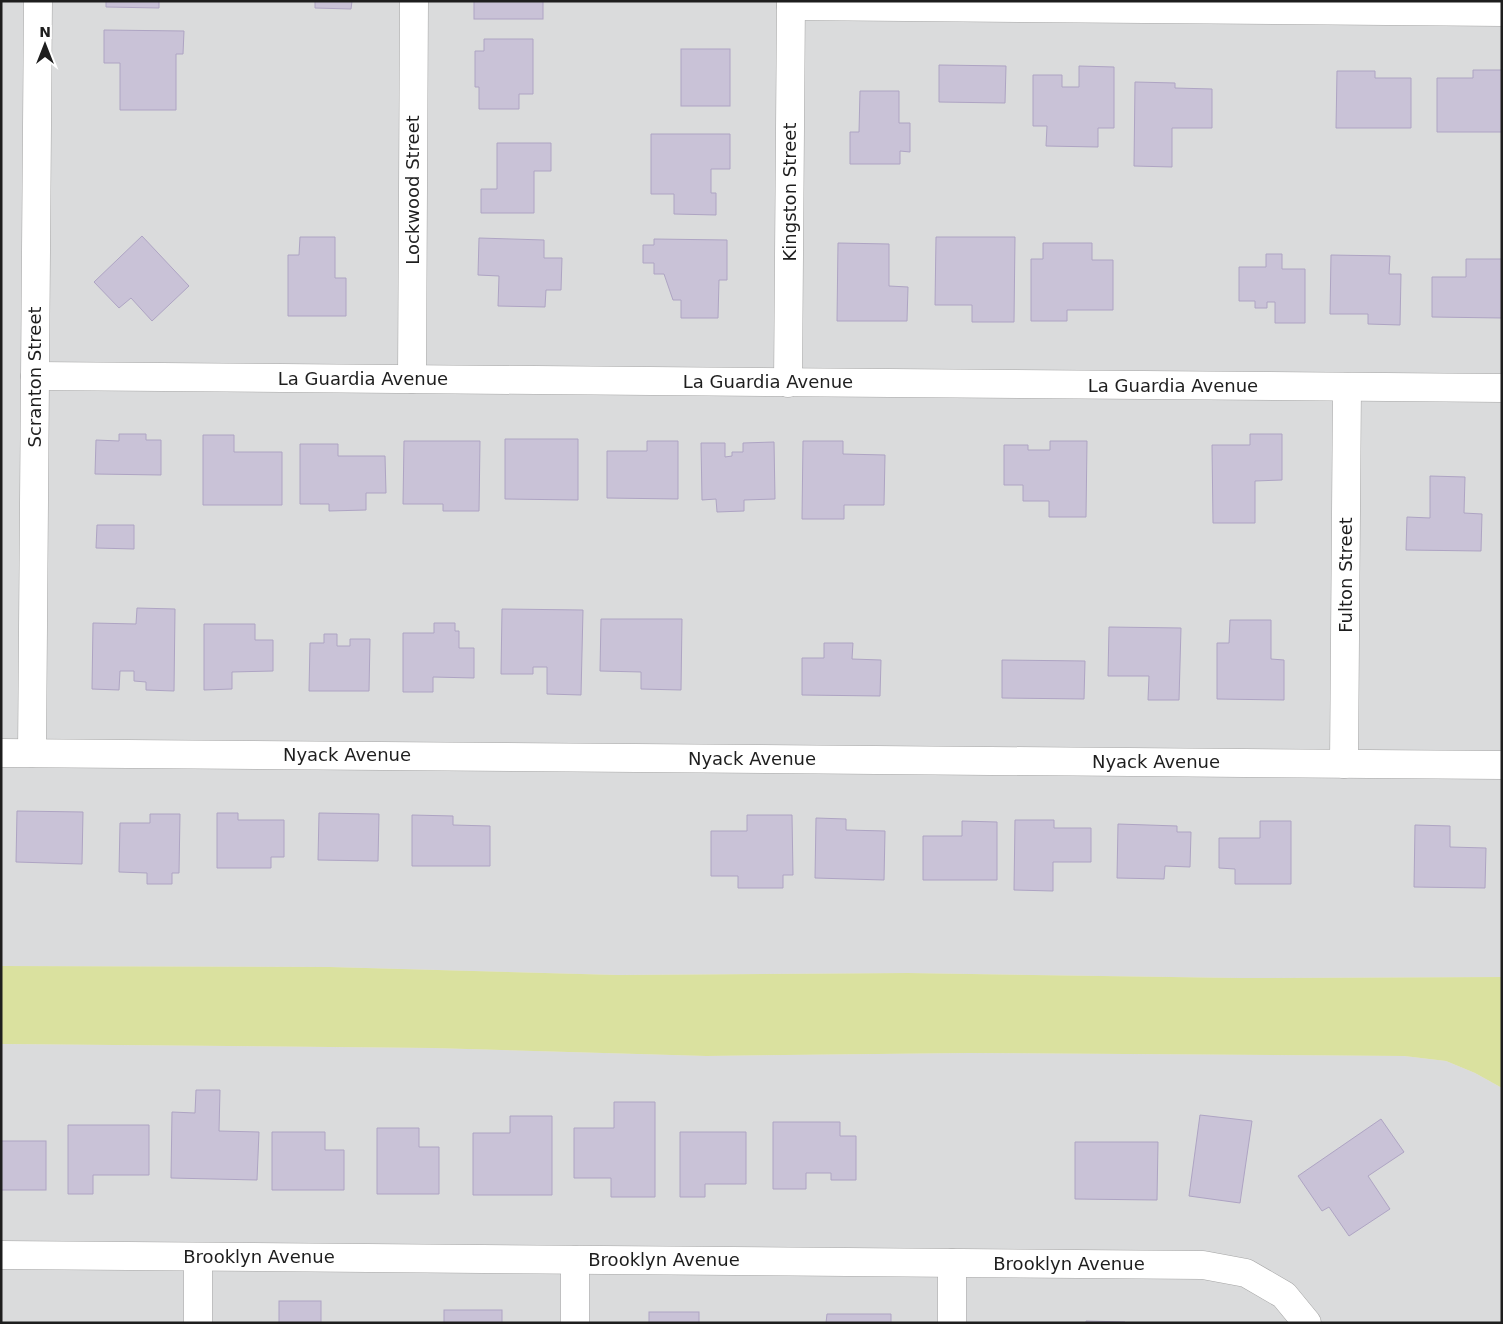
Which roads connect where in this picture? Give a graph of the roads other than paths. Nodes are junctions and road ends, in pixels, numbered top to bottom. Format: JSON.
{"nodes":[{"id":1,"x":38,"y":1,"type":"edge"},
{"id":2,"x":414,"y":1,"type":"edge"},
{"id":3,"x":791,"y":3,"type":"edge"},
{"id":4,"x":1502,"y":12,"type":"edge"},
{"id":5,"x":34,"y":376,"type":"junction"},
{"id":6,"x":412,"y":379,"type":"junction"},
{"id":7,"x":788,"y":383,"type":"junction"},
{"id":8,"x":1347,"y":387,"type":"junction"},
{"id":9,"x":1502,"y":388,"type":"edge"},
{"id":10,"x":1,"y":753,"type":"edge"},
{"id":11,"x":32,"y":753,"type":"junction"},
{"id":12,"x":1344,"y":764,"type":"junction"},
{"id":13,"x":1502,"y":765,"type":"edge"},
{"id":14,"x":1,"y":1255,"type":"edge"},
{"id":15,"x":198,"y":1256,"type":"junction"},
{"id":16,"x":575,"y":1260,"type":"junction"},
{"id":17,"x":952,"y":1263,"type":"junction"},
{"id":18,"x":198,"y":1323,"type":"edge"},
{"id":19,"x":574,"y":1323,"type":"edge"},
{"id":20,"x":952,"y":1323,"type":"edge"},
{"id":21,"x":1306,"y":1323,"type":"edge"}],
"edges":[{"from":1,"to":5,"type":"street","name":"Scranton Street"},
{"from":2,"to":6,"type":"street","name":"Lockwood Street"},
{"from":3,"to":4,"type":"street"},
{"from":3,"to":7,"type":"street","name":"Kingston Street"},
{"from":5,"to":6,"type":"street","name":"La Guardia Avenue"},
{"from":5,"to":11,"type":"street","name":"Scranton Street"},
{"from":6,"to":7,"type":"street","name":"La Guardia Avenue"},
{"from":7,"to":8,"type":"street","name":"La Guardia Avenue"},
{"from":8,"to":9,"type":"street","name":"La Guardia Avenue"},
{"from":8,"to":12,"type":"street","name":"Fulton Street"},
{"from":10,"to":11,"type":"street","name":"Nyack Avenue"},
{"from":11,"to":12,"type":"street","name":"Nyack Avenue"},
{"from":12,"to":13,"type":"street","name":"Nyack Avenue"},
{"from":14,"to":15,"type":"street","name":"Brooklyn Avenue"},
{"from":15,"to":16,"type":"street","name":"Brooklyn Avenue"},
{"from":15,"to":18,"type":"street"},
{"from":16,"to":17,"type":"street","name":"Brooklyn Avenue"},
{"from":16,"to":19,"type":"street"},
{"from":17,"to":20,"type":"street"},
{"from":17,"to":21,"type":"street","name":"Brooklyn Avenue"}]}
